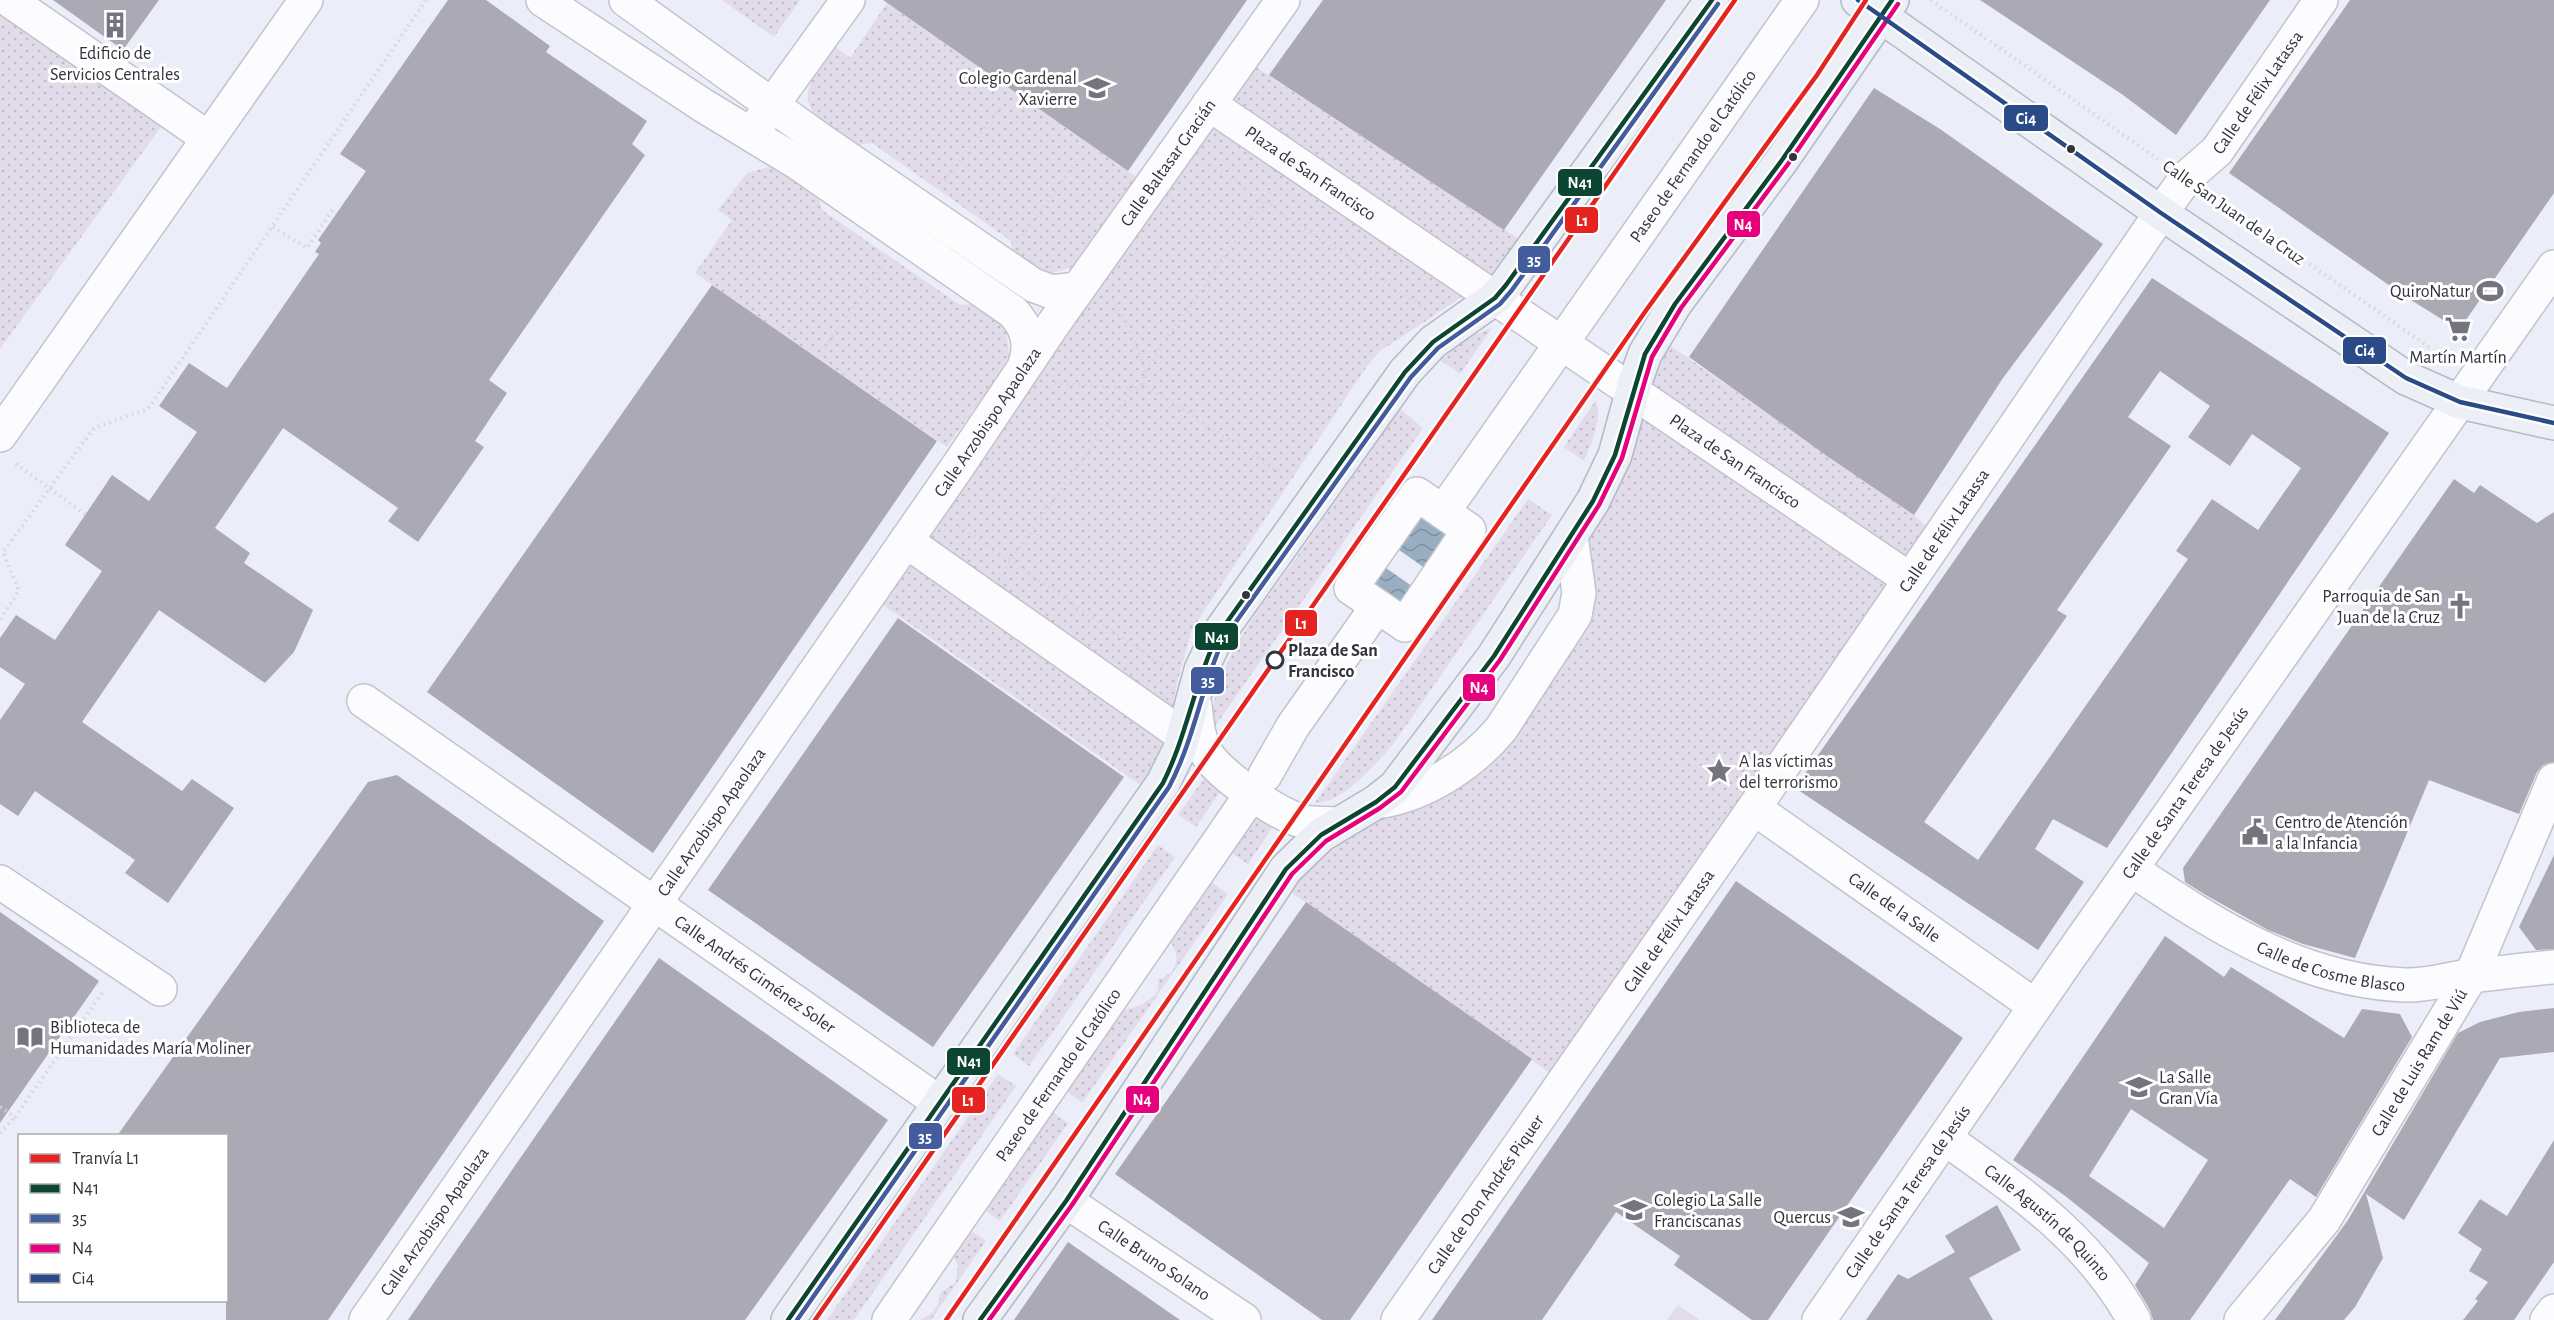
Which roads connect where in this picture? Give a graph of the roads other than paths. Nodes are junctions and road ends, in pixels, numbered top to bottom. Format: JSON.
{"nodes":[{"id":1,"x":9,"y":0,"type":"edge"},
{"id":2,"x":306,"y":0,"type":"edge"},
{"id":3,"x":543,"y":0,"type":"edge"},
{"id":4,"x":626,"y":0,"type":"edge"},
{"id":5,"x":848,"y":0,"type":"edge"},
{"id":6,"x":1283,"y":0,"type":"edge"},
{"id":7,"x":1712,"y":0,"type":"edge"},
{"id":8,"x":1802,"y":0,"type":"edge"},
{"id":9,"x":2321,"y":0,"type":"edge"},
{"id":10,"x":1877,"y":6,"type":"edge"},
{"id":11,"x":1209,"y":104,"type":"junction"},
{"id":12,"x":772,"y":105,"type":"junction"},
{"id":13,"x":751,"y":135,"type":"junction"},
{"id":14,"x":208,"y":138,"type":"junction"},
{"id":15,"x":2161,"y":213,"type":"junction"},
{"id":16,"x":2554,"y":267,"type":"edge"},
{"id":17,"x":1094,"y":289,"type":"junction"},
{"id":18,"x":1495,"y":298,"type":"junction"},
{"id":19,"x":1054,"y":323,"type":"joint"},
{"id":20,"x":1562,"y":344,"type":"junction"},
{"id":21,"x":1036,"y":375,"type":"junction"},
{"id":22,"x":1632,"y":393,"type":"junction"},
{"id":23,"x":2460,"y":402,"type":"junction"},
{"id":24,"x":2554,"y":423,"type":"edge"},
{"id":25,"x":7,"y":449,"type":"edge"},
{"id":26,"x":1443,"y":512,"type":"junction"},
{"id":27,"x":1571,"y":536,"type":"junction"},
{"id":28,"x":906,"y":541,"type":"junction"},
{"id":29,"x":1908,"y":579,"type":"junction"},
{"id":30,"x":1377,"y":607,"type":"junction"},
{"id":31,"x":1194,"y":697,"type":"junction"},
{"id":32,"x":364,"y":701,"type":"dead end"},
{"id":33,"x":1184,"y":736,"type":"junction"},
{"id":34,"x":1265,"y":775,"type":"dead end"},
{"id":35,"x":2554,"y":780,"type":"edge"},
{"id":36,"x":1376,"y":802,"type":"junction"},
{"id":37,"x":1754,"y":808,"type":"junction"},
{"id":38,"x":1236,"y":817,"type":"dead end"},
{"id":39,"x":1337,"y":824,"type":"junction"},
{"id":40,"x":2131,"y":869,"type":"junction"},
{"id":41,"x":0,"y":882,"type":"edge"},
{"id":42,"x":654,"y":902,"type":"junction"},
{"id":43,"x":2554,"y":967,"type":"edge"},
{"id":44,"x":2471,"y":976,"type":"junction"},
{"id":45,"x":160,"y":989,"type":"dead end"},
{"id":46,"x":2036,"y":1006,"type":"junction"},
{"id":47,"x":1573,"y":1068,"type":"joint"},
{"id":48,"x":940,"y":1102,"type":"junction"},
{"id":49,"x":1946,"y":1139,"type":"junction"},
{"id":50,"x":1066,"y":1201,"type":"junction"},
{"id":51,"x":2554,"y":1311,"type":"edge"},
{"id":52,"x":366,"y":1320,"type":"edge"},
{"id":53,"x":788,"y":1320,"type":"edge"},
{"id":54,"x":889,"y":1320,"type":"edge"},
{"id":55,"x":980,"y":1320,"type":"edge"},
{"id":56,"x":1244,"y":1320,"type":"edge"},
{"id":57,"x":1398,"y":1320,"type":"edge"},
{"id":58,"x":1820,"y":1320,"type":"edge"},
{"id":59,"x":2134,"y":1320,"type":"edge"},
{"id":60,"x":2241,"y":1320,"type":"edge"},
{"id":61,"x":2547,"y":1320,"type":"edge"}],
"edges":[{"from":1,"to":14,"type":"street"},
{"from":2,"to":14,"type":"street"},
{"from":3,"to":13,"type":"street"},
{"from":4,"to":12,"type":"street"},
{"from":5,"to":12,"type":"street"},
{"from":6,"to":11,"type":"street","name":"Calle Baltasar Gracián"},
{"from":7,"to":18,"type":"main road"},
{"from":8,"to":20,"type":"street","name":"Paseo de Fernando el Católico"},
{"from":9,"to":15,"type":"street","name":"Calle de Félix Latassa"},
{"from":10,"to":15,"type":"main road"},
{"from":10,"to":22,"type":"main road"},
{"from":11,"to":17,"type":"street","name":"Calle Baltasar Gracián"},
{"from":11,"to":18,"type":"street","name":"Plaza de San Francisco"},
{"from":12,"to":13,"type":"street"},
{"from":12,"to":17,"type":"street"},
{"from":13,"to":21,"type":"street"},
{"from":14,"to":25,"type":"street"},
{"from":15,"to":23,"type":"main road"},
{"from":15,"to":29,"type":"street","name":"Calle de Félix Latassa"},
{"from":16,"to":23,"type":"street","name":"Calle de Santa Teresa de Jesús"},
{"from":17,"to":19,"type":"street","name":"Calle Baltasar Gracián"},
{"from":18,"to":20,"type":"street","name":"Plaza de San Francisco"},
{"from":18,"to":31,"type":"main road"},
{"from":19,"to":21,"type":"street","name":"Calle Arzobispo Apaolaza"},
{"from":20,"to":22,"type":"street","name":"Plaza de San Francisco"},
{"from":20,"to":26,"type":"street"},
{"from":21,"to":28,"type":"street","name":"Calle Arzobispo Apaolaza"},
{"from":22,"to":27,"type":"main road"},
{"from":22,"to":29,"type":"street","name":"Plaza de San Francisco"},
{"from":23,"to":24,"type":"main road"},
{"from":23,"to":40,"type":"street","name":"Calle de Santa Teresa de Jesús"},
{"from":26,"to":30,"type":"street"},
{"from":26,"to":30,"type":"street"},
{"from":27,"to":36,"type":"main road"},
{"from":27,"to":36,"type":"street"},
{"from":28,"to":33,"type":"street"},
{"from":28,"to":42,"type":"street","name":"Calle Arzobispo Apaolaza"},
{"from":29,"to":37,"type":"street","name":"Calle de Félix Latassa"},
{"from":30,"to":34,"type":"street"},
{"from":31,"to":33,"type":"main road"},
{"from":31,"to":39,"type":"street"},
{"from":32,"to":42,"type":"street","name":"Calle Andrés Giménez Soler"},
{"from":33,"to":48,"type":"main road"},
{"from":35,"to":44,"type":"street","name":"Calle de Luis Ram de Viú"},
{"from":36,"to":39,"type":"main road"},
{"from":37,"to":46,"type":"street","name":"Calle de la Salle"},
{"from":37,"to":47,"type":"street","name":"Calle de Félix Latassa"},
{"from":38,"to":54,"type":"street","name":"Paseo de Fernando el Católico"},
{"from":39,"to":50,"type":"main road"},
{"from":40,"to":44,"type":"street","name":"Calle de Cosme Blasco"},
{"from":40,"to":46,"type":"street","name":"Calle de Santa Teresa de Jesús"},
{"from":41,"to":45,"type":"street"},
{"from":42,"to":48,"type":"street","name":"Calle Andrés Giménez Soler"},
{"from":42,"to":52,"type":"street","name":"Calle Arzobispo Apaolaza"},
{"from":43,"to":44,"type":"street","name":"Calle de Cosme Blasco"},
{"from":44,"to":60,"type":"street","name":"Calle de Luis Ram de Viú"},
{"from":46,"to":49,"type":"street","name":"Calle de Santa Teresa de Jesús"},
{"from":47,"to":57,"type":"street","name":"Calle de Don Andrés Piquer"},
{"from":48,"to":53,"type":"main road"},
{"from":49,"to":58,"type":"street","name":"Calle de Santa Teresa de Jesús"},
{"from":49,"to":59,"type":"street","name":"Calle Agustín de Quinto"},
{"from":50,"to":55,"type":"main road"},
{"from":50,"to":56,"type":"street","name":"Calle Bruno Solano"},
{"from":51,"to":61,"type":"street"}]}
